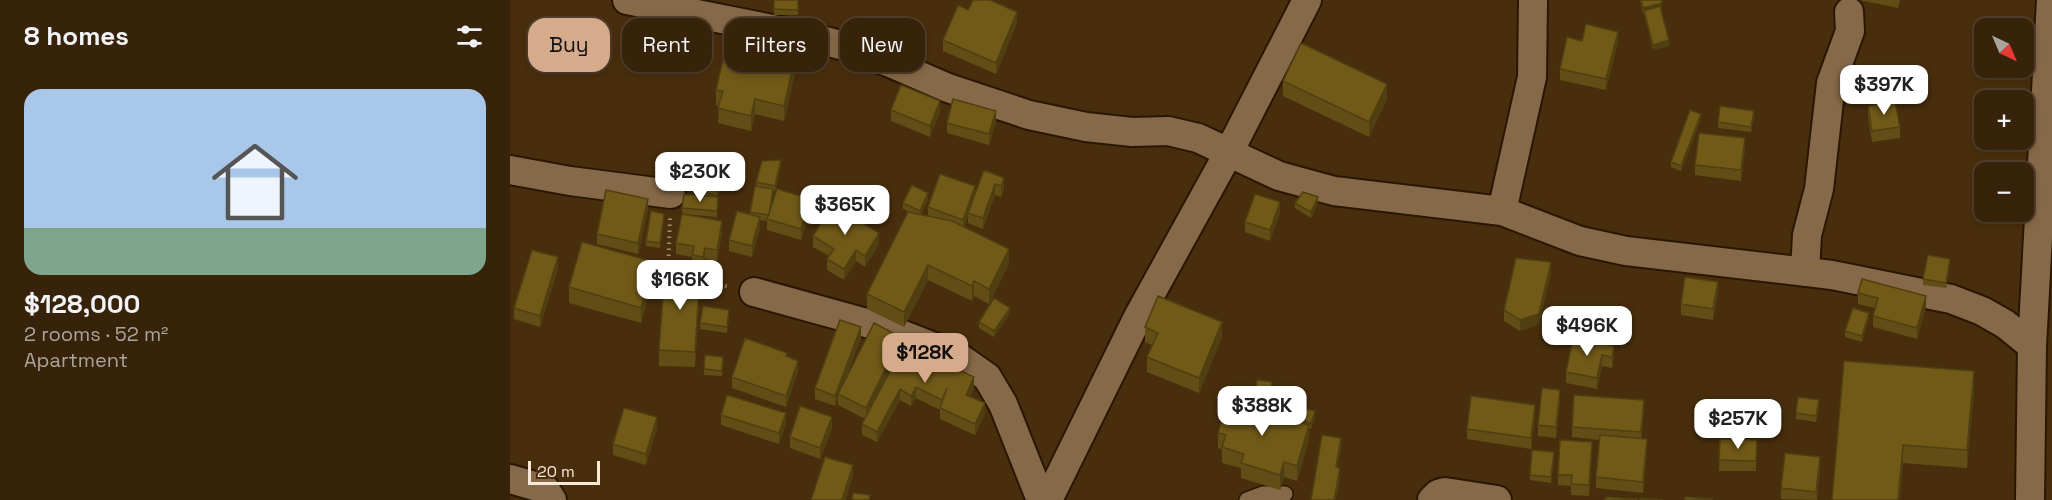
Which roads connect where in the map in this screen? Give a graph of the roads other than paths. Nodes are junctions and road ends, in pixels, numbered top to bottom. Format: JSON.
{"nodes":[{"id":1,"x":627,"y":0,"type":"edge"},
{"id":2,"x":1307,"y":0,"type":"edge"},
{"id":3,"x":1533,"y":0,"type":"edge"},
{"id":4,"x":2051,"y":0,"type":"edge"},
{"id":5,"x":1849,"y":12,"type":"dead end"},
{"id":6,"x":1229,"y":152,"type":"junction"},
{"id":7,"x":510,"y":170,"type":"edge"},
{"id":8,"x":671,"y":194,"type":"road end"},
{"id":9,"x":1502,"y":211,"type":"junction"},
{"id":10,"x":1805,"y":272,"type":"junction"},
{"id":11,"x":754,"y":292,"type":"road end"},
{"id":12,"x":2043,"y":315,"type":"edge"},
{"id":13,"x":2032,"y":346,"type":"junction"},
{"id":14,"x":510,"y":479,"type":"edge"},
{"id":15,"x":1285,"y":494,"type":"dead end"},
{"id":16,"x":552,"y":500,"type":"edge"},
{"id":17,"x":1041,"y":500,"type":"edge"},
{"id":18,"x":1048,"y":500,"type":"edge"},
{"id":19,"x":1247,"y":500,"type":"edge"},
{"id":20,"x":1432,"y":500,"type":"edge"},
{"id":21,"x":1497,"y":500,"type":"edge"},
{"id":22,"x":2030,"y":500,"type":"edge"}],
"edges":[{"from":1,"to":6,"type":"street"},
{"from":2,"to":6,"type":"street"},
{"from":3,"to":9,"type":"street"},
{"from":4,"to":12,"type":"street"},
{"from":5,"to":10,"type":"street"},
{"from":6,"to":9,"type":"street"},
{"from":6,"to":18,"type":"street"},
{"from":7,"to":8,"type":"street"},
{"from":9,"to":10,"type":"street"},
{"from":10,"to":13,"type":"street"},
{"from":11,"to":17,"type":"street"},
{"from":12,"to":13,"type":"street"},
{"from":13,"to":22,"type":"street"},
{"from":14,"to":16,"type":"street"},
{"from":15,"to":19,"type":"lane"},
{"from":20,"to":21,"type":"street"}]}
